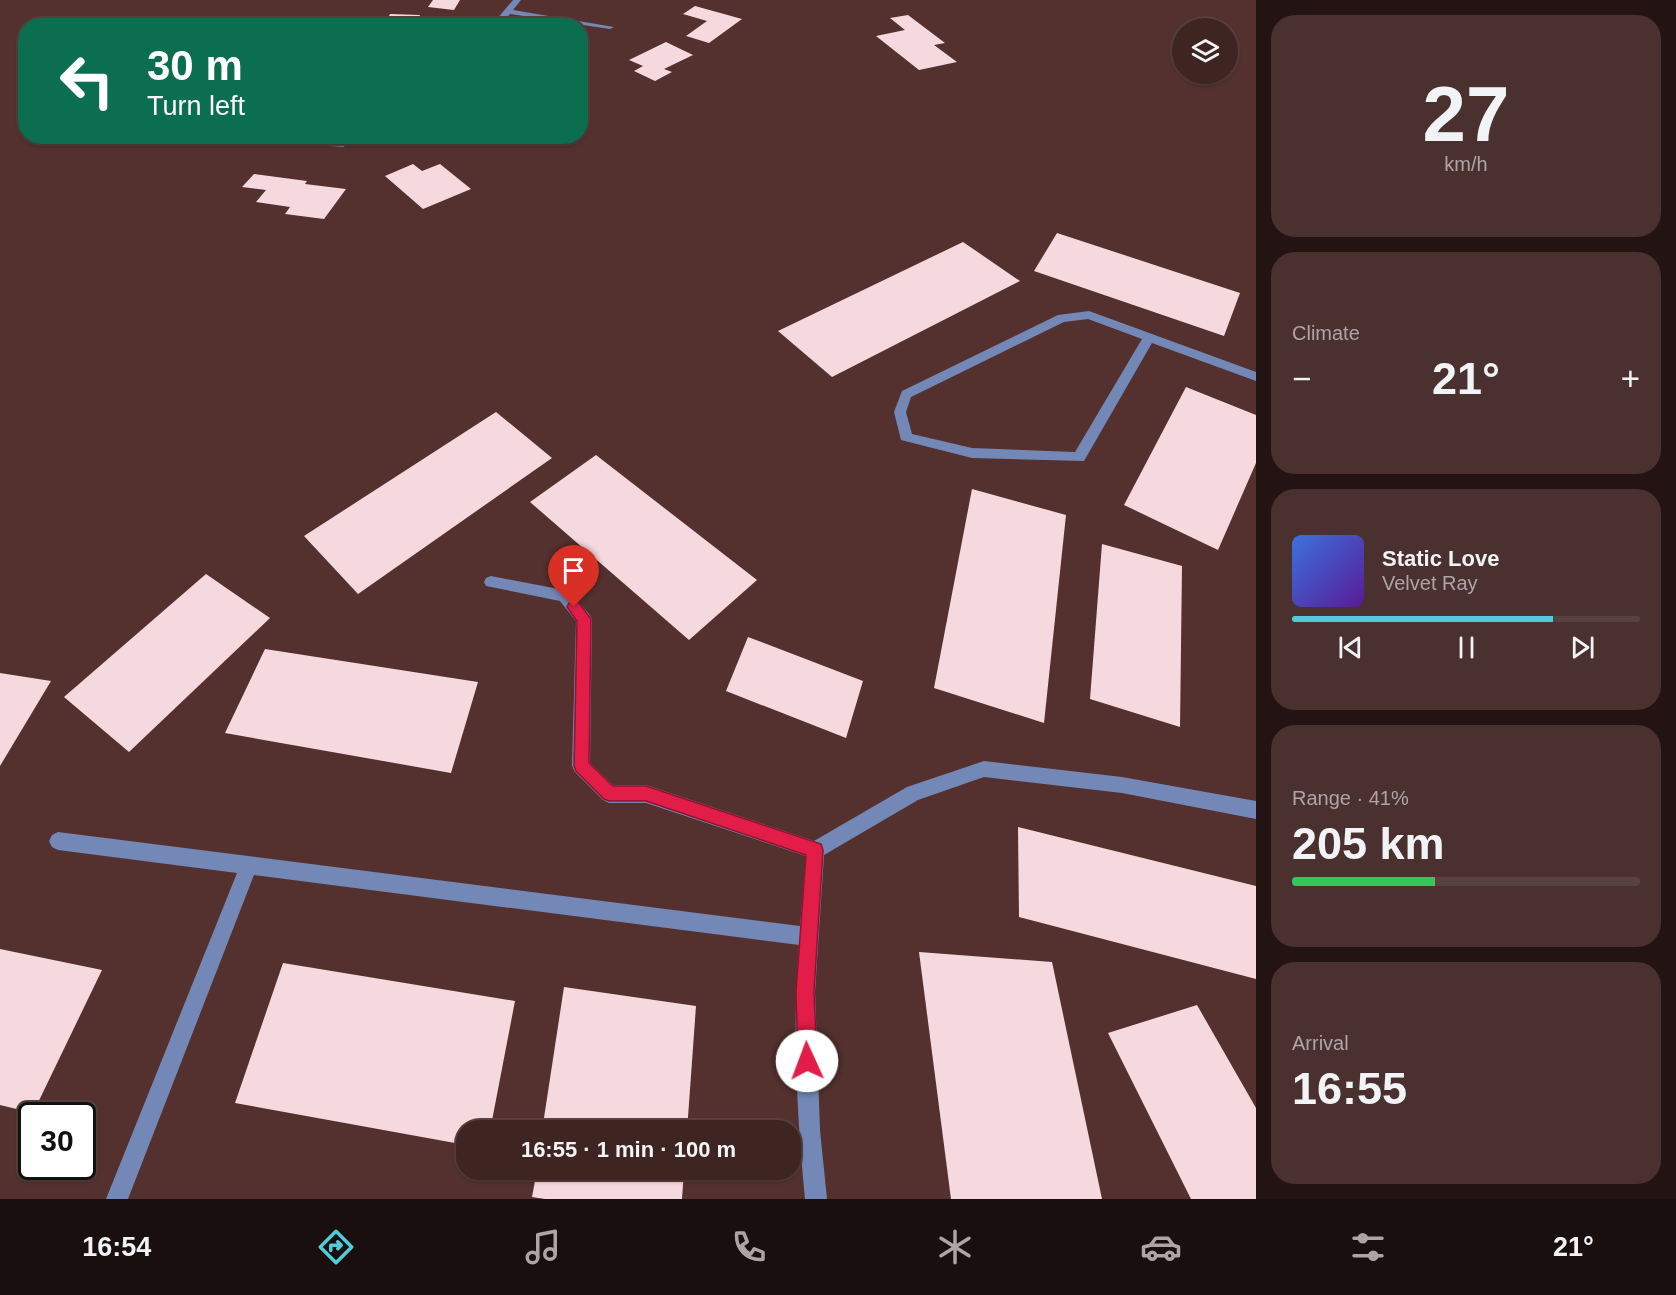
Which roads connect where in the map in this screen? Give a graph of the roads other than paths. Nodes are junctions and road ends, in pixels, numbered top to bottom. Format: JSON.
{"nodes":[{"id":1,"x":517,"y":0,"type":"edge"},
{"id":2,"x":507,"y":11,"type":"junction"},
{"id":3,"x":501,"y":18,"type":"edge"},
{"id":4,"x":552,"y":18,"type":"edge"},
{"id":5,"x":588,"y":24,"type":"edge"},
{"id":6,"x":610,"y":27,"type":"dead end"},
{"id":7,"x":1149,"y":337,"type":"junction"},
{"id":8,"x":1256,"y":376,"type":"edge"},
{"id":9,"x":491,"y":582,"type":"dead end"},
{"id":10,"x":1256,"y":810,"type":"edge"},
{"id":11,"x":58,"y":841,"type":"dead end"},
{"id":12,"x":815,"y":850,"type":"junction"},
{"id":13,"x":249,"y":865,"type":"junction"},
{"id":14,"x":809,"y":937,"type":"junction"},
{"id":15,"x":117,"y":1199,"type":"edge"},
{"id":16,"x":816,"y":1199,"type":"edge"}],
"edges":[{"from":1,"to":2,"type":"street"},
{"from":2,"to":3,"type":"street"},
{"from":2,"to":4,"type":"street"},
{"from":5,"to":6,"type":"street"},
{"from":7,"to":7,"type":"street"},
{"from":7,"to":8,"type":"street"},
{"from":9,"to":12,"type":"street"},
{"from":10,"to":12,"type":"street"},
{"from":11,"to":13,"type":"street"},
{"from":12,"to":14,"type":"street"},
{"from":13,"to":14,"type":"street"},
{"from":13,"to":15,"type":"street"},
{"from":14,"to":16,"type":"street"}]}
